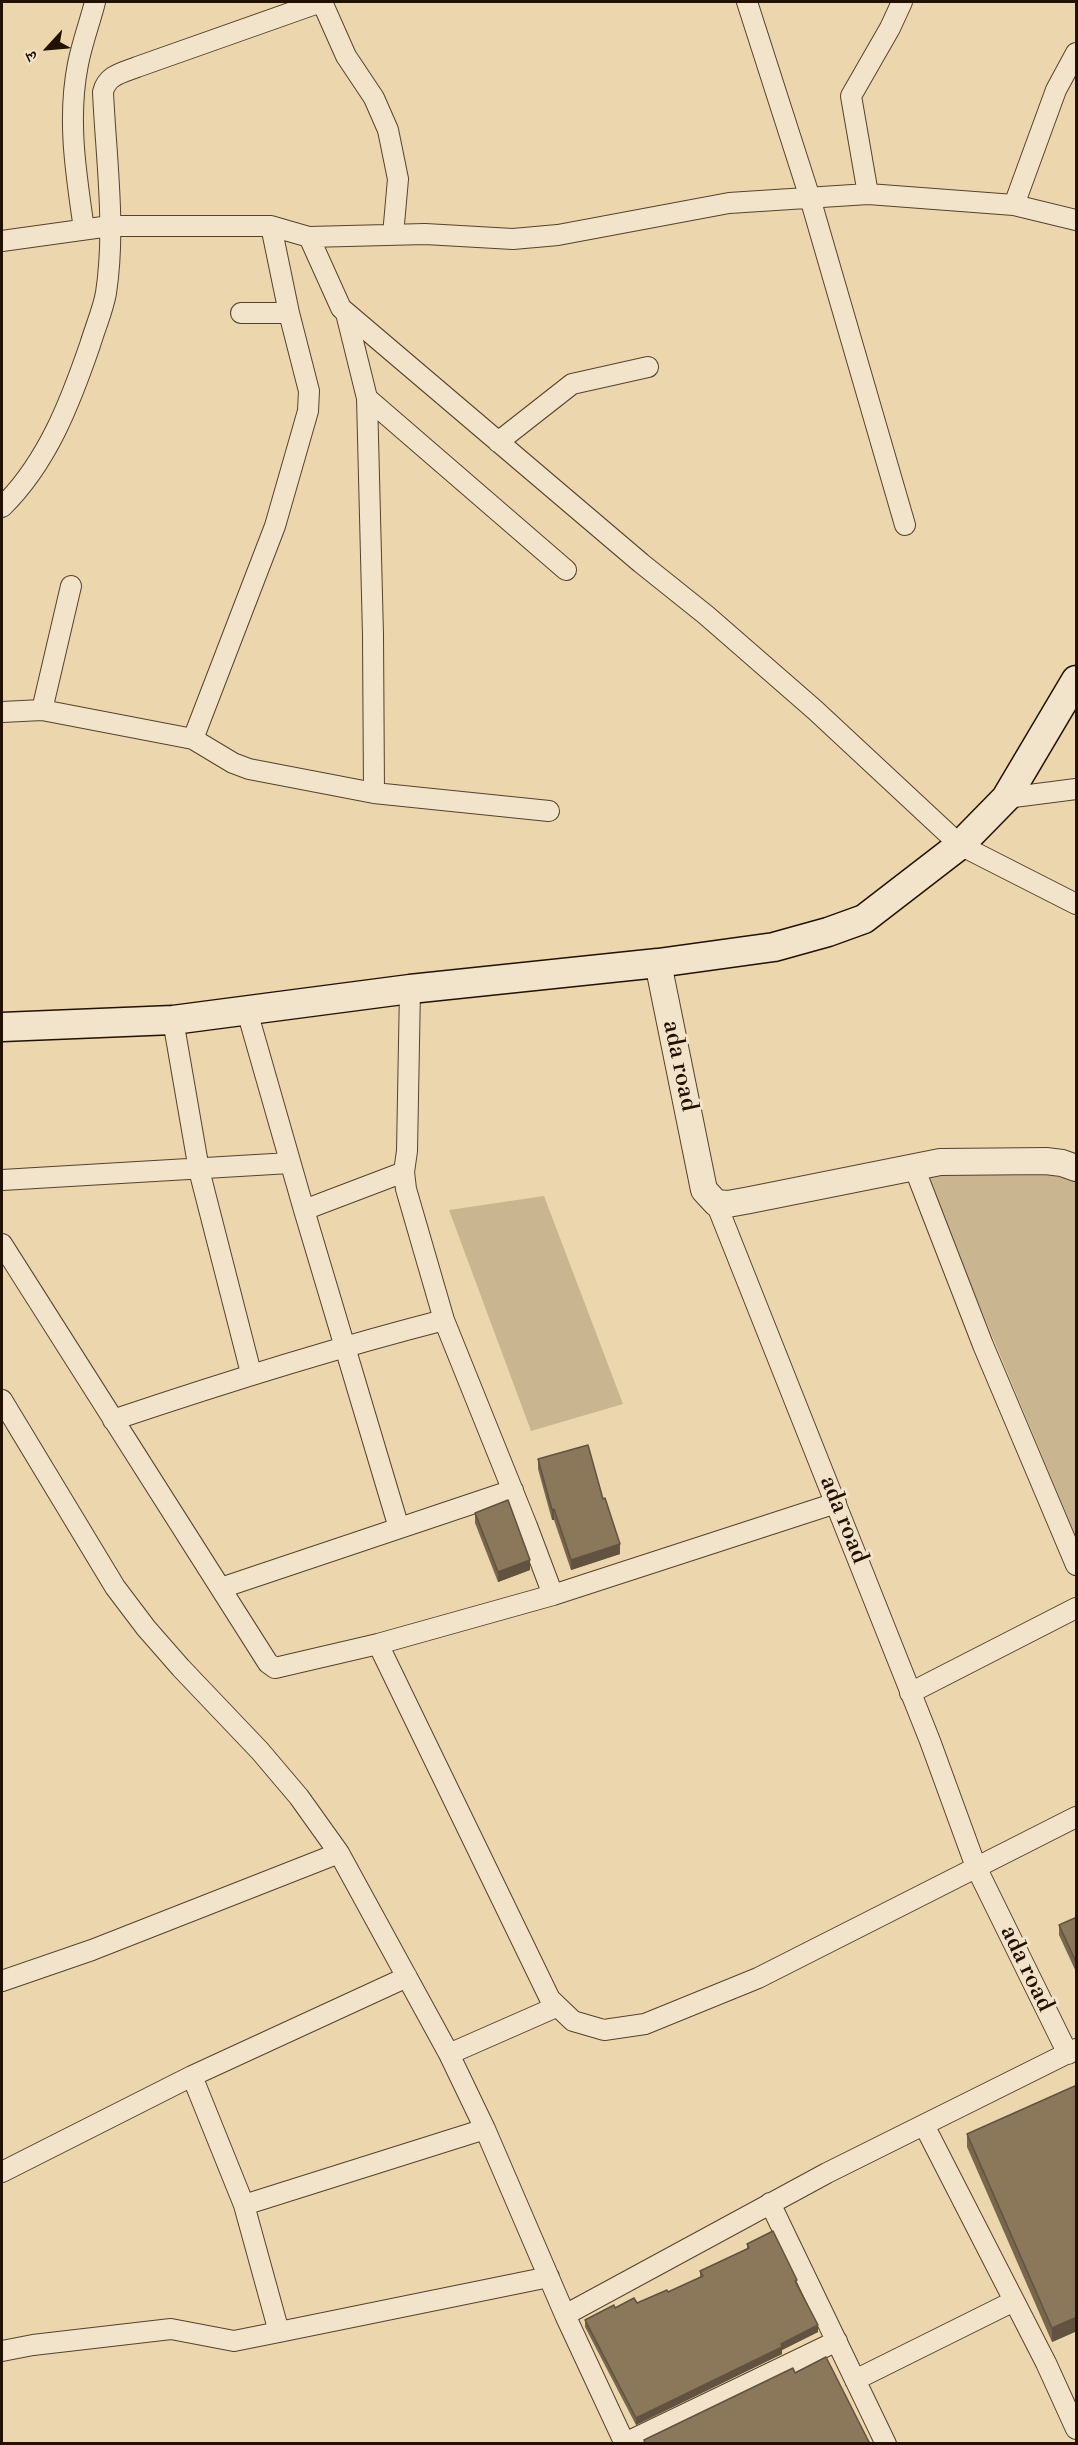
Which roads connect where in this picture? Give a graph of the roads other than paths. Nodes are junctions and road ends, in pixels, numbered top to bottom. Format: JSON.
{"nodes":[{"id":1,"x":95,"y":2,"type":"edge"},
{"id":2,"x":322,"y":2,"type":"edge"},
{"id":3,"x":747,"y":2,"type":"edge"},
{"id":4,"x":902,"y":2,"type":"edge"},
{"id":5,"x":1077,"y":53,"type":"edge"},
{"id":6,"x":868,"y":194,"type":"junction"},
{"id":7,"x":810,"y":198,"type":"junction"},
{"id":8,"x":1014,"y":205,"type":"junction"},
{"id":9,"x":1077,"y":220,"type":"edge"},
{"id":10,"x":110,"y":226,"type":"junction"},
{"id":11,"x":271,"y":226,"type":"junction"},
{"id":12,"x":84,"y":229,"type":"junction"},
{"id":13,"x":393,"y":235,"type":"junction"},
{"id":14,"x":309,"y":237,"type":"junction"},
{"id":15,"x":2,"y":241,"type":"edge"},
{"id":16,"x":341,"y":308,"type":"junction"},
{"id":17,"x":289,"y":312,"type":"junction"},
{"id":18,"x":241,"y":313,"type":"dead end"},
{"id":19,"x":648,"y":367,"type":"dead end"},
{"id":20,"x":367,"y":398,"type":"junction"},
{"id":21,"x":498,"y":441,"type":"junction"},
{"id":22,"x":2,"y":507,"type":"edge"},
{"id":23,"x":905,"y":525,"type":"dead end"},
{"id":24,"x":566,"y":570,"type":"dead end"},
{"id":25,"x":71,"y":586,"type":"dead end"},
{"id":26,"x":1077,"y":681,"type":"edge"},
{"id":27,"x":42,"y":711,"type":"junction"},
{"id":28,"x":2,"y":712,"type":"edge"},
{"id":29,"x":193,"y":739,"type":"junction"},
{"id":30,"x":1077,"y":789,"type":"edge"},
{"id":31,"x":374,"y":793,"type":"junction"},
{"id":32,"x":1006,"y":798,"type":"junction"},
{"id":33,"x":549,"y":811,"type":"dead end"},
{"id":34,"x":960,"y":845,"type":"junction"},
{"id":35,"x":1077,"y":904,"type":"edge"},
{"id":36,"x":658,"y":963,"type":"junction"},
{"id":37,"x":410,"y":989,"type":"junction"},
{"id":38,"x":248,"y":1011,"type":"junction"},
{"id":39,"x":174,"y":1020,"type":"junction"},
{"id":40,"x":2,"y":1027,"type":"edge"},
{"id":41,"x":290,"y":1163,"type":"junction"},
{"id":42,"x":914,"y":1167,"type":"junction"},
{"id":43,"x":1077,"y":1168,"type":"edge"},
{"id":44,"x":199,"y":1170,"type":"junction"},
{"id":45,"x":404,"y":1172,"type":"junction"},
{"id":46,"x":2,"y":1180,"type":"edge"},
{"id":47,"x":716,"y":1203,"type":"junction"},
{"id":48,"x":304,"y":1210,"type":"junction"},
{"id":49,"x":2,"y":1244,"type":"edge"},
{"id":50,"x":444,"y":1320,"type":"junction"},
{"id":51,"x":345,"y":1345,"type":"junction"},
{"id":52,"x":251,"y":1373,"type":"junction"},
{"id":53,"x":2,"y":1400,"type":"edge"},
{"id":54,"x":113,"y":1420,"type":"junction"},
{"id":55,"x":513,"y":1490,"type":"junction"},
{"id":56,"x":836,"y":1503,"type":"junction"},
{"id":57,"x":399,"y":1528,"type":"junction"},
{"id":58,"x":1077,"y":1565,"type":"edge"},
{"id":59,"x":221,"y":1588,"type":"junction"},
{"id":60,"x":553,"y":1595,"type":"junction"},
{"id":61,"x":1077,"y":1608,"type":"edge"},
{"id":62,"x":378,"y":1644,"type":"junction"},
{"id":63,"x":910,"y":1693,"type":"junction"},
{"id":64,"x":1077,"y":1817,"type":"edge"},
{"id":65,"x":339,"y":1853,"type":"junction"},
{"id":66,"x":976,"y":1867,"type":"junction"},
{"id":67,"x":407,"y":1977,"type":"junction"},
{"id":68,"x":2,"y":1981,"type":"edge"},
{"id":69,"x":556,"y":2007,"type":"junction"},
{"id":70,"x":1072,"y":2052,"type":"edge"},
{"id":71,"x":449,"y":2054,"type":"junction"},
{"id":72,"x":192,"y":2076,"type":"junction"},
{"id":73,"x":924,"y":2125,"type":"junction"},
{"id":74,"x":485,"y":2129,"type":"junction"},
{"id":75,"x":2,"y":2172,"type":"edge"},
{"id":76,"x":770,"y":2204,"type":"junction"},
{"id":77,"x":244,"y":2205,"type":"junction"},
{"id":78,"x":549,"y":2277,"type":"junction"},
{"id":79,"x":1014,"y":2301,"type":"junction"},
{"id":80,"x":565,"y":2315,"type":"junction"},
{"id":81,"x":279,"y":2332,"type":"junction"},
{"id":82,"x":837,"y":2341,"type":"junction"},
{"id":83,"x":2,"y":2351,"type":"edge"},
{"id":84,"x":855,"y":2380,"type":"junction"},
{"id":85,"x":1077,"y":2429,"type":"edge"},
{"id":86,"x":625,"y":2443,"type":"edge"},
{"id":87,"x":886,"y":2444,"type":"edge"}],
"edges":[{"from":1,"to":12,"type":"street"},
{"from":2,"to":10,"type":"street"},
{"from":2,"to":13,"type":"street"},
{"from":3,"to":7,"type":"street"},
{"from":4,"to":6,"type":"street"},
{"from":5,"to":8,"type":"street"},
{"from":6,"to":7,"type":"street"},
{"from":6,"to":8,"type":"street"},
{"from":7,"to":13,"type":"street"},
{"from":7,"to":23,"type":"street"},
{"from":8,"to":9,"type":"street"},
{"from":10,"to":11,"type":"street"},
{"from":10,"to":12,"type":"street"},
{"from":10,"to":22,"type":"street"},
{"from":11,"to":14,"type":"street"},
{"from":11,"to":17,"type":"street"},
{"from":12,"to":15,"type":"street"},
{"from":13,"to":14,"type":"street"},
{"from":14,"to":16,"type":"street"},
{"from":16,"to":20,"type":"street"},
{"from":16,"to":21,"type":"street"},
{"from":17,"to":18,"type":"street"},
{"from":17,"to":29,"type":"street"},
{"from":19,"to":21,"type":"street"},
{"from":20,"to":24,"type":"street"},
{"from":20,"to":31,"type":"street"},
{"from":21,"to":34,"type":"street"},
{"from":25,"to":27,"type":"street"},
{"from":26,"to":32,"type":"main road"},
{"from":27,"to":28,"type":"street"},
{"from":27,"to":29,"type":"street"},
{"from":29,"to":31,"type":"street"},
{"from":30,"to":32,"type":"street"},
{"from":31,"to":33,"type":"street"},
{"from":32,"to":34,"type":"main road"},
{"from":34,"to":35,"type":"street"},
{"from":34,"to":36,"type":"main road"},
{"from":36,"to":37,"type":"main road"},
{"from":36,"to":47,"type":"street","name":"ada road"},
{"from":37,"to":38,"type":"main road"},
{"from":37,"to":45,"type":"street"},
{"from":38,"to":39,"type":"main road"},
{"from":38,"to":41,"type":"street"},
{"from":39,"to":40,"type":"main road"},
{"from":39,"to":44,"type":"street"},
{"from":41,"to":44,"type":"street"},
{"from":41,"to":48,"type":"street"},
{"from":42,"to":43,"type":"street"},
{"from":42,"to":47,"type":"street"},
{"from":42,"to":58,"type":"street"},
{"from":44,"to":46,"type":"street"},
{"from":44,"to":52,"type":"street"},
{"from":45,"to":48,"type":"street"},
{"from":45,"to":50,"type":"street"},
{"from":47,"to":56,"type":"street","name":"ada road"},
{"from":48,"to":51,"type":"street"},
{"from":49,"to":54,"type":"street"},
{"from":50,"to":51,"type":"street"},
{"from":50,"to":55,"type":"street"},
{"from":51,"to":52,"type":"street"},
{"from":51,"to":57,"type":"street"},
{"from":52,"to":54,"type":"street"},
{"from":53,"to":65,"type":"street"},
{"from":54,"to":59,"type":"street"},
{"from":55,"to":57,"type":"street"},
{"from":55,"to":60,"type":"street"},
{"from":56,"to":60,"type":"street"},
{"from":56,"to":63,"type":"street","name":"ada road"},
{"from":57,"to":59,"type":"street"},
{"from":59,"to":62,"type":"street"},
{"from":60,"to":62,"type":"street"},
{"from":61,"to":63,"type":"street"},
{"from":62,"to":69,"type":"street"},
{"from":63,"to":66,"type":"street","name":"ada road"},
{"from":64,"to":66,"type":"street"},
{"from":65,"to":67,"type":"street"},
{"from":65,"to":68,"type":"street"},
{"from":66,"to":69,"type":"street"},
{"from":66,"to":70,"type":"street","name":"ada road"},
{"from":67,"to":71,"type":"street"},
{"from":67,"to":72,"type":"street"},
{"from":69,"to":71,"type":"street"},
{"from":70,"to":73,"type":"street"},
{"from":71,"to":74,"type":"street"},
{"from":72,"to":75,"type":"street"},
{"from":72,"to":77,"type":"street"},
{"from":73,"to":76,"type":"street"},
{"from":73,"to":79,"type":"street"},
{"from":74,"to":77,"type":"street"},
{"from":74,"to":78,"type":"street"},
{"from":76,"to":80,"type":"street"},
{"from":76,"to":82,"type":"street"},
{"from":77,"to":81,"type":"street"},
{"from":78,"to":80,"type":"street"},
{"from":78,"to":81,"type":"street"},
{"from":79,"to":84,"type":"street"},
{"from":79,"to":85,"type":"street"},
{"from":80,"to":86,"type":"street"},
{"from":81,"to":83,"type":"street"},
{"from":82,"to":84,"type":"street"},
{"from":82,"to":86,"type":"street"},
{"from":84,"to":87,"type":"street"}]}
